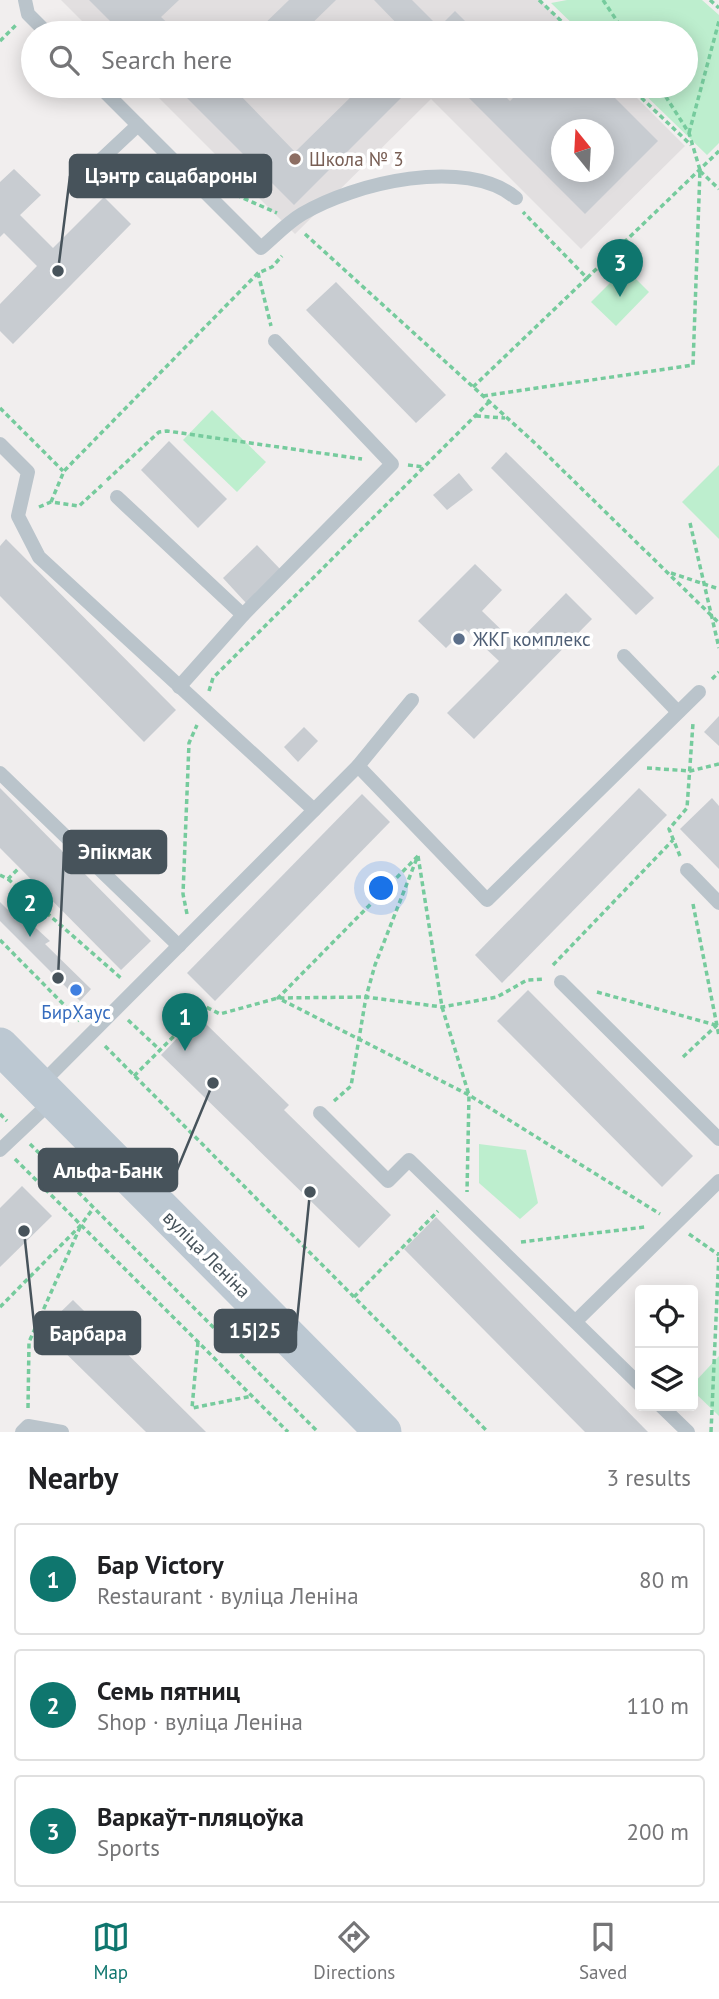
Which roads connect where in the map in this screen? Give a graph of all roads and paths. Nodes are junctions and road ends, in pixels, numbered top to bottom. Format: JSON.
{"nodes":[{"id":1,"x":25,"y":0,"type":"edge"},
{"id":2,"x":542,"y":0,"type":"edge"},
{"id":3,"x":603,"y":0,"type":"edge"},
{"id":4,"x":710,"y":0,"type":"edge"},
{"id":5,"x":719,"y":8,"type":"edge"},
{"id":6,"x":35,"y":21,"type":"edge"},
{"id":7,"x":562,"y":21,"type":"edge"},
{"id":8,"x":617,"y":21,"type":"edge"},
{"id":9,"x":719,"y":21,"type":"edge"},
{"id":10,"x":111,"y":98,"type":"edge"},
{"id":11,"x":642,"y":98,"type":"edge"},
{"id":12,"x":667,"y":98,"type":"edge"},
{"id":13,"x":138,"y":125,"type":"junction"},
{"id":14,"x":689,"y":133,"type":"junction"},
{"id":15,"x":693,"y":146,"type":"junction"},
{"id":16,"x":719,"y":151,"type":"edge"},
{"id":17,"x":91,"y":169,"type":"dead end"},
{"id":18,"x":700,"y":170,"type":"junction"},
{"id":19,"x":719,"y":189,"type":"edge"},
{"id":20,"x":225,"y":191,"type":"dead end"},
{"id":21,"x":516,"y":198,"type":"joint"},
{"id":22,"x":289,"y":219,"type":"junction"},
{"id":23,"x":304,"y":233,"type":"junction"},
{"id":24,"x":296,"y":242,"type":"dead end"},
{"id":25,"x":288,"y":250,"type":"dead end"},
{"id":26,"x":258,"y":273,"type":"junction"},
{"id":27,"x":587,"y":278,"type":"junction"},
{"id":28,"x":275,"y":341,"type":"joint"},
{"id":29,"x":473,"y":387,"type":"junction"},
{"id":30,"x":483,"y":396,"type":"junction"},
{"id":31,"x":489,"y":402,"type":"junction"},
{"id":32,"x":0,"y":408,"type":"edge"},
{"id":33,"x":476,"y":416,"type":"junction"},
{"id":34,"x":508,"y":418,"type":"junction"},
{"id":35,"x":0,"y":444,"type":"edge"},
{"id":36,"x":392,"y":464,"type":"junction"},
{"id":37,"x":425,"y":467,"type":"junction"},
{"id":38,"x":64,"y":471,"type":"junction"},
{"id":39,"x":117,"y":497,"type":"dead end"},
{"id":40,"x":51,"y":502,"type":"junction"},
{"id":41,"x":18,"y":516,"type":"junction"},
{"id":42,"x":690,"y":523,"type":"dead end"},
{"id":43,"x":668,"y":572,"type":"junction"},
{"id":44,"x":704,"y":584,"type":"junction"},
{"id":45,"x":719,"y":589,"type":"edge"},
{"id":46,"x":243,"y":615,"type":"junction"},
{"id":47,"x":713,"y":617,"type":"junction"},
{"id":48,"x":719,"y":623,"type":"edge"},
{"id":49,"x":719,"y":648,"type":"edge"},
{"id":50,"x":624,"y":656,"type":"dead end"},
{"id":51,"x":719,"y":672,"type":"edge"},
{"id":52,"x":179,"y":687,"type":"junction"},
{"id":53,"x":699,"y":692,"type":"junction"},
{"id":54,"x":412,"y":700,"type":"dead end"},
{"id":55,"x":203,"y":709,"type":"junction"},
{"id":56,"x":678,"y":712,"type":"junction"},
{"id":57,"x":719,"y":764,"type":"edge"},
{"id":58,"x":358,"y":766,"type":"junction"},
{"id":59,"x":624,"y":766,"type":"junction"},
{"id":60,"x":690,"y":771,"type":"junction"},
{"id":61,"x":0,"y":773,"type":"edge"},
{"id":62,"x":314,"y":810,"type":"junction"},
{"id":63,"x":422,"y":832,"type":"junction"},
{"id":64,"x":673,"y":840,"type":"junction"},
{"id":65,"x":418,"y":856,"type":"junction"},
{"id":66,"x":19,"y":868,"type":"dead end"},
{"id":67,"x":687,"y":870,"type":"junction"},
{"id":68,"x":0,"y":875,"type":"edge"},
{"id":69,"x":8,"y":879,"type":"junction"},
{"id":70,"x":719,"y":903,"type":"edge"},
{"id":71,"x":191,"y":934,"type":"junction"},
{"id":72,"x":0,"y":940,"type":"edge"},
{"id":73,"x":179,"y":946,"type":"junction"},
{"id":74,"x":540,"y":979,"type":"dead end"},
{"id":75,"x":561,"y":982,"type":"dead end"},
{"id":76,"x":135,"y":990,"type":"junction"},
{"id":77,"x":366,"y":997,"type":"junction"},
{"id":78,"x":278,"y":998,"type":"junction"},
{"id":79,"x":442,"y":1007,"type":"junction"},
{"id":80,"x":116,"y":1009,"type":"junction"},
{"id":81,"x":718,"y":1025,"type":"edge"},
{"id":82,"x":92,"y":1033,"type":"junction"},
{"id":83,"x":719,"y":1036,"type":"edge"},
{"id":84,"x":359,"y":1037,"type":"junction"},
{"id":85,"x":0,"y":1046,"type":"edge"},
{"id":86,"x":160,"y":1050,"type":"junction"},
{"id":87,"x":683,"y":1057,"type":"dead end"},
{"id":88,"x":134,"y":1076,"type":"junction"},
{"id":89,"x":47,"y":1092,"type":"junction"},
{"id":90,"x":469,"y":1095,"type":"junction"},
{"id":91,"x":0,"y":1114,"type":"edge"},
{"id":92,"x":320,"y":1114,"type":"joint"},
{"id":93,"x":18,"y":1132,"type":"junction"},
{"id":94,"x":719,"y":1139,"type":"edge"},
{"id":95,"x":1,"y":1149,"type":"edge"},
{"id":96,"x":719,"y":1181,"type":"edge"},
{"id":97,"x":450,"y":1199,"type":"junction"},
{"id":98,"x":92,"y":1209,"type":"junction"},
{"id":99,"x":467,"y":1215,"type":"junction"},
{"id":100,"x":676,"y":1224,"type":"junction"},
{"id":101,"x":81,"y":1225,"type":"junction"},
{"id":102,"x":498,"y":1245,"type":"junction"},
{"id":103,"x":719,"y":1254,"type":"edge"},
{"id":104,"x":354,"y":1297,"type":"junction"},
{"id":105,"x":0,"y":1307,"type":"edge"},
{"id":106,"x":576,"y":1321,"type":"junction"},
{"id":107,"x":198,"y":1342,"type":"junction"},
{"id":108,"x":635,"y":1380,"type":"edge"},
{"id":109,"x":252,"y":1395,"type":"junction"},
{"id":110,"x":667,"y":1411,"type":"edge"},
{"id":111,"x":25,"y":1429,"type":"edge"},
{"id":112,"x":62,"y":1432,"type":"edge"},
{"id":113,"x":288,"y":1432,"type":"edge"},
{"id":114,"x":318,"y":1432,"type":"edge"},
{"id":115,"x":383,"y":1432,"type":"edge"},
{"id":116,"x":488,"y":1432,"type":"edge"},
{"id":117,"x":688,"y":1432,"type":"edge"},
{"id":118,"x":711,"y":1432,"type":"edge"}],
"edges":[{"from":1,"to":6,"type":"lane"},
{"from":2,"to":7,"type":"path"},
{"from":3,"to":8,"type":"path"},
{"from":4,"to":5,"type":"path"},
{"from":9,"to":14,"type":"path"},
{"from":10,"to":13,"type":"lane"},
{"from":11,"to":15,"type":"path"},
{"from":12,"to":14,"type":"path"},
{"from":13,"to":17,"type":"lane"},
{"from":13,"to":22,"type":"lane"},
{"from":14,"to":15,"type":"path"},
{"from":15,"to":18,"type":"path"},
{"from":16,"to":18,"type":"path"},
{"from":18,"to":19,"type":"path"},
{"from":18,"to":27,"type":"path"},
{"from":18,"to":30,"type":"path"},
{"from":20,"to":22,"type":"path"},
{"from":21,"to":22,"type":"lane"},
{"from":21,"to":27,"type":"path"},
{"from":22,"to":23,"type":"path"},
{"from":23,"to":24,"type":"path"},
{"from":23,"to":29,"type":"path"},
{"from":25,"to":26,"type":"path"},
{"from":26,"to":28,"type":"path"},
{"from":26,"to":38,"type":"path"},
{"from":27,"to":29,"type":"path"},
{"from":28,"to":36,"type":"lane"},
{"from":29,"to":30,"type":"path"},
{"from":30,"to":31,"type":"path"},
{"from":31,"to":33,"type":"path"},
{"from":31,"to":34,"type":"path"},
{"from":32,"to":38,"type":"path"},
{"from":33,"to":34,"type":"path"},
{"from":33,"to":37,"type":"path"},
{"from":34,"to":43,"type":"path"},
{"from":35,"to":41,"type":"lane"},
{"from":36,"to":37,"type":"path"},
{"from":36,"to":40,"type":"path"},
{"from":36,"to":46,"type":"lane"},
{"from":37,"to":55,"type":"path"},
{"from":38,"to":40,"type":"path"},
{"from":39,"to":46,"type":"lane"},
{"from":40,"to":41,"type":"path"},
{"from":41,"to":52,"type":"lane"},
{"from":42,"to":44,"type":"path"},
{"from":43,"to":44,"type":"path"},
{"from":43,"to":47,"type":"path"},
{"from":44,"to":45,"type":"path"},
{"from":44,"to":47,"type":"path"},
{"from":46,"to":52,"type":"lane"},
{"from":47,"to":48,"type":"path"},
{"from":47,"to":49,"type":"path"},
{"from":50,"to":56,"type":"lane"},
{"from":51,"to":53,"type":"path"},
{"from":52,"to":55,"type":"lane"},
{"from":53,"to":56,"type":"lane"},
{"from":53,"to":60,"type":"path"},
{"from":54,"to":58,"type":"lane"},
{"from":55,"to":62,"type":"lane"},
{"from":55,"to":71,"type":"path"},
{"from":56,"to":59,"type":"lane"},
{"from":57,"to":60,"type":"path"},
{"from":58,"to":62,"type":"lane"},
{"from":58,"to":63,"type":"lane"},
{"from":59,"to":60,"type":"path"},
{"from":59,"to":63,"type":"lane"},
{"from":60,"to":64,"type":"path"},
{"from":61,"to":73,"type":"lane"},
{"from":62,"to":71,"type":"lane"},
{"from":63,"to":65,"type":"path"},
{"from":64,"to":67,"type":"path"},
{"from":64,"to":74,"type":"path"},
{"from":65,"to":77,"type":"path"},
{"from":65,"to":78,"type":"path"},
{"from":65,"to":79,"type":"path"},
{"from":66,"to":69,"type":"path"},
{"from":67,"to":70,"type":"lane"},
{"from":67,"to":81,"type":"path"},
{"from":68,"to":69,"type":"path"},
{"from":69,"to":76,"type":"path"},
{"from":71,"to":73,"type":"lane"},
{"from":72,"to":82,"type":"path"},
{"from":73,"to":76,"type":"lane"},
{"from":75,"to":94,"type":"lane"},
{"from":76,"to":80,"type":"lane"},
{"from":77,"to":78,"type":"path"},
{"from":77,"to":79,"type":"path"},
{"from":77,"to":84,"type":"path"},
{"from":78,"to":84,"type":"path"},
{"from":78,"to":86,"type":"path"},
{"from":79,"to":90,"type":"path"},
{"from":80,"to":82,"type":"lane"},
{"from":80,"to":86,"type":"path"},
{"from":81,"to":83,"type":"path"},
{"from":81,"to":87,"type":"path"},
{"from":82,"to":88,"type":"path"},
{"from":82,"to":89,"type":"lane"},
{"from":84,"to":90,"type":"path"},
{"from":84,"to":92,"type":"path"},
{"from":85,"to":89,"type":"main road","name":"вуліца Леніна"},
{"from":86,"to":88,"type":"path"},
{"from":88,"to":104,"type":"path"},
{"from":89,"to":93,"type":"lane"},
{"from":89,"to":115,"type":"main road","name":"вуліца Леніна"},
{"from":90,"to":99,"type":"path"},
{"from":90,"to":100,"type":"path"},
{"from":91,"to":93,"type":"path"},
{"from":92,"to":97,"type":"lane"},
{"from":93,"to":95,"type":"lane"},
{"from":93,"to":98,"type":"path"},
{"from":95,"to":101,"type":"path"},
{"from":96,"to":100,"type":"lane"},
{"from":97,"to":99,"type":"lane"},
{"from":97,"to":104,"type":"path"},
{"from":98,"to":101,"type":"path"},
{"from":98,"to":114,"type":"path"},
{"from":99,"to":102,"type":"lane"},
{"from":100,"to":102,"type":"path"},
{"from":100,"to":103,"type":"path"},
{"from":100,"to":106,"type":"lane"},
{"from":101,"to":105,"type":"path"},
{"from":101,"to":107,"type":"path"},
{"from":101,"to":111,"type":"path"},
{"from":102,"to":106,"type":"lane"},
{"from":103,"to":118,"type":"path"},
{"from":104,"to":116,"type":"path"},
{"from":106,"to":108,"type":"lane"},
{"from":107,"to":109,"type":"path"},
{"from":107,"to":109,"type":"path"},
{"from":109,"to":113,"type":"path"},
{"from":110,"to":117,"type":"lane"},
{"from":111,"to":112,"type":"lane"}]}
